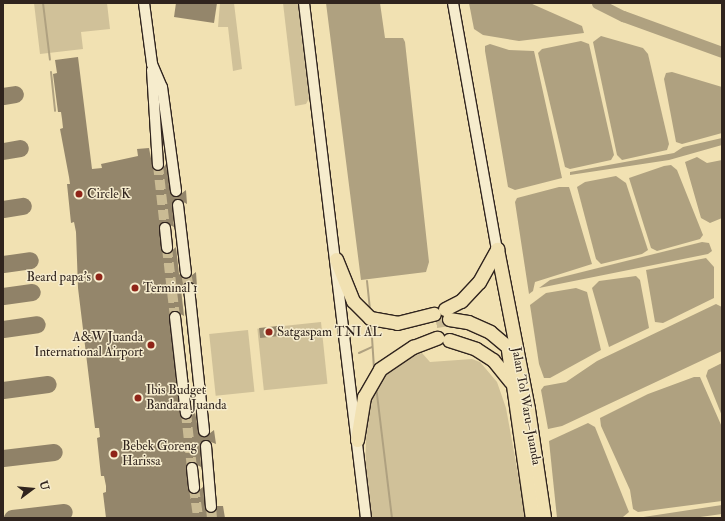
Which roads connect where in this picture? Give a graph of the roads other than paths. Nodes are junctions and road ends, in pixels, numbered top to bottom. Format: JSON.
{"nodes":[{"id":1,"x":144,"y":3,"type":"edge"},
{"id":2,"x":304,"y":3,"type":"edge"},
{"id":3,"x":453,"y":3,"type":"edge"},
{"id":4,"x":152,"y":64,"type":"junction"},
{"id":5,"x":158,"y":165,"type":"tunnel mouth"},
{"id":6,"x":176,"y":191,"type":"dead end"},
{"id":7,"x":178,"y":205,"type":"dead end"},
{"id":8,"x":165,"y":228,"type":"tunnel mouth"},
{"id":9,"x":167,"y":248,"type":"tunnel mouth"},
{"id":10,"x":497,"y":249,"type":"junction"},
{"id":11,"x":336,"y":259,"type":"junction"},
{"id":12,"x":186,"y":273,"type":"tunnel mouth"},
{"id":13,"x":189,"y":288,"type":"tunnel mouth"},
{"id":14,"x":505,"y":295,"type":"junction"},
{"id":15,"x":441,"y":316,"type":"junction"},
{"id":16,"x":175,"y":317,"type":"tunnel mouth"},
{"id":17,"x":507,"y":344,"type":"junction"},
{"id":18,"x":517,"y":356,"type":"junction"},
{"id":19,"x":512,"y":383,"type":"junction"},
{"id":20,"x":186,"y":413,"type":"tunnel mouth"},
{"id":21,"x":204,"y":431,"type":"dead end"},
{"id":22,"x":357,"y":440,"type":"junction"},
{"id":23,"x":206,"y":446,"type":"dead end"},
{"id":24,"x":192,"y":468,"type":"tunnel mouth"},
{"id":25,"x":194,"y":488,"type":"tunnel mouth"},
{"id":26,"x":211,"y":507,"type":"tunnel mouth"},
{"id":27,"x":366,"y":518,"type":"edge"},
{"id":28,"x":532,"y":518,"type":"edge"},
{"id":29,"x":544,"y":518,"type":"edge"}],
"edges":[{"from":1,"to":4,"type":"street"},
{"from":2,"to":11,"type":"street"},
{"from":3,"to":10,"type":"street"},
{"from":4,"to":5,"type":"street"},
{"from":4,"to":6,"type":"street"},
{"from":7,"to":12,"type":"street"},
{"from":8,"to":9,"type":"street"},
{"from":10,"to":14,"type":"highway","name":"Jalan Tol Waru–Juanda"},
{"from":10,"to":15,"type":"highway"},
{"from":11,"to":15,"type":"highway"},
{"from":11,"to":22,"type":"street"},
{"from":13,"to":21,"type":"street"},
{"from":14,"to":17,"type":"highway","name":"Jalan Tol Waru–Juanda"},
{"from":14,"to":18,"type":"highway","name":"Jalan Tol Waru–Juanda"},
{"from":15,"to":17,"type":"highway"},
{"from":16,"to":20,"type":"street"},
{"from":17,"to":18,"type":"highway"},
{"from":17,"to":19,"type":"highway","name":"Jalan Tol Waru–Juanda"},
{"from":18,"to":29,"type":"highway","name":"Jalan Tol Waru–Juanda"},
{"from":19,"to":22,"type":"highway"},
{"from":19,"to":28,"type":"highway","name":"Jalan Tol Waru–Juanda"},
{"from":22,"to":27,"type":"street"},
{"from":23,"to":26,"type":"street"},
{"from":24,"to":25,"type":"street"}]}
